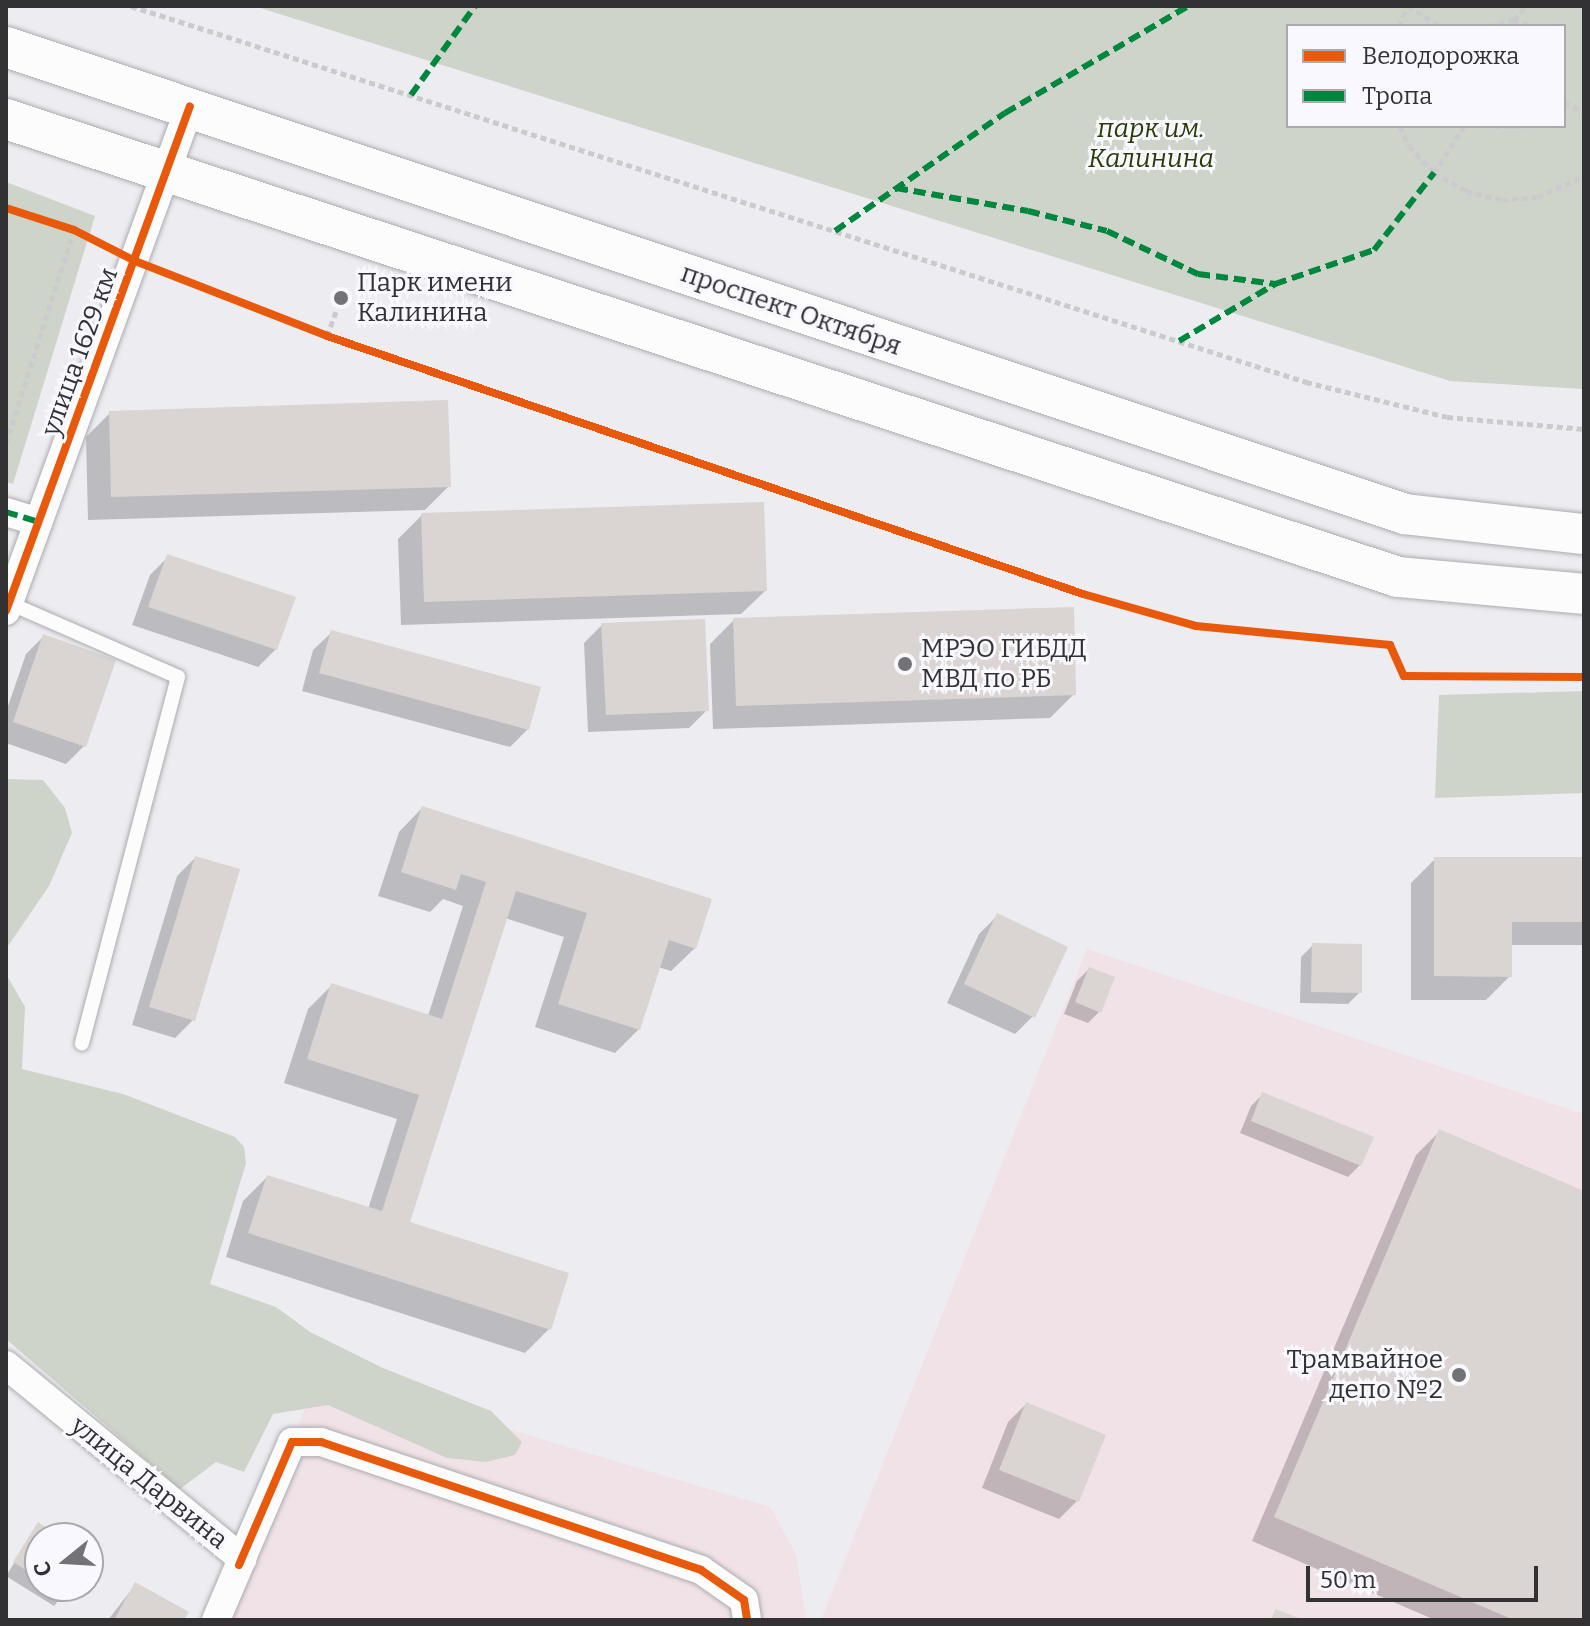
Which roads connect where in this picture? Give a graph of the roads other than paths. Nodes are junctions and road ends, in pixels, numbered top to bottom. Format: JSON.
{"nodes":[{"id":1,"x":6,"y":47,"type":"edge"},
{"id":2,"x":190,"y":106,"type":"junction"},
{"id":3,"x":6,"y":119,"type":"edge"},
{"id":4,"x":168,"y":172,"type":"junction"},
{"id":5,"x":6,"y":512,"type":"edge"},
{"id":6,"x":39,"y":522,"type":"junction"},
{"id":7,"x":1584,"y":534,"type":"edge"},
{"id":8,"x":1584,"y":594,"type":"edge"},
{"id":9,"x":7,"y":607,"type":"edge"},
{"id":10,"x":82,"y":1044,"type":"dead end"},
{"id":11,"x":6,"y":1365,"type":"edge"},
{"id":12,"x":239,"y":1565,"type":"junction"},
{"id":13,"x":216,"y":1620,"type":"edge"},
{"id":14,"x":747,"y":1620,"type":"edge"}],
"edges":[{"from":1,"to":2,"type":"main road","name":"проспект Октября"},
{"from":2,"to":4,"type":"street","name":"улица 1629 км"},
{"from":2,"to":7,"type":"main road","name":"проспект Октября"},
{"from":3,"to":4,"type":"main road"},
{"from":4,"to":6,"type":"street","name":"улица 1629 км"},
{"from":4,"to":8,"type":"main road"},
{"from":5,"to":6,"type":"street"},
{"from":6,"to":9,"type":"street","name":"улица 1629 км"},
{"from":9,"to":10,"type":"lane"},
{"from":11,"to":12,"type":"street","name":"улица Дарвина"},
{"from":12,"to":13,"type":"street","name":"улица Дарвина"},
{"from":12,"to":14,"type":"street"}]}
